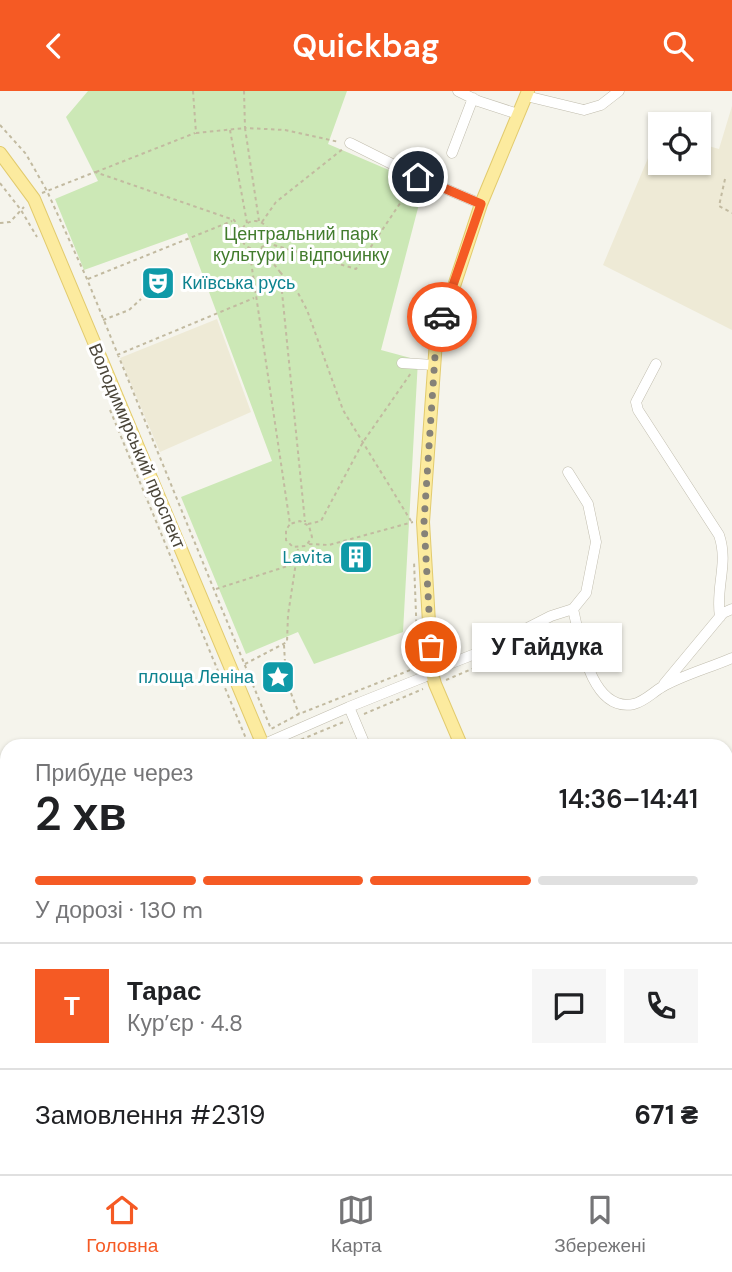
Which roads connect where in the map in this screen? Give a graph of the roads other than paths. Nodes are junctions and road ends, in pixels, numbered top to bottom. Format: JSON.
{"nodes":[{"id":1,"x":458,"y":91,"type":"edge"},
{"id":2,"x":619,"y":91,"type":"edge"},
{"id":3,"x":527,"y":94,"type":"edge"},
{"id":4,"x":472,"y":98,"type":"junction"},
{"id":5,"x":519,"y":114,"type":"junction"},
{"id":6,"x":350,"y":143,"type":"road end"},
{"id":7,"x":0,"y":153,"type":"edge"},
{"id":8,"x":452,"y":153,"type":"dead end"},
{"id":9,"x":481,"y":204,"type":"junction"},
{"id":10,"x":402,"y":363,"type":"dead end"},
{"id":11,"x":656,"y":364,"type":"dead end"},
{"id":12,"x":434,"y":366,"type":"junction"},
{"id":13,"x":568,"y":472,"type":"dead end"},
{"id":14,"x":732,"y":608,"type":"edge"},
{"id":15,"x":573,"y":609,"type":"junction"},
{"id":16,"x":720,"y":617,"type":"junction"},
{"id":17,"x":732,"y":658,"type":"edge"},
{"id":18,"x":437,"y":677,"type":"junction"},
{"id":19,"x":662,"y":687,"type":"junction"},
{"id":20,"x":349,"y":707,"type":"junction"},
{"id":21,"x":259,"y":739,"type":"edge"},
{"id":22,"x":276,"y":739,"type":"edge"},
{"id":23,"x":362,"y":739,"type":"edge"},
{"id":24,"x":458,"y":739,"type":"edge"}],
"edges":[{"from":1,"to":4,"type":"street"},
{"from":2,"to":3,"type":"street"},
{"from":3,"to":5,"type":"main road"},
{"from":4,"to":5,"type":"street"},
{"from":4,"to":8,"type":"street"},
{"from":5,"to":9,"type":"main road"},
{"from":6,"to":9,"type":"street"},
{"from":7,"to":21,"type":"main road","name":"Володимирський проспект"},
{"from":9,"to":12,"type":"main road"},
{"from":10,"to":12,"type":"street"},
{"from":11,"to":16,"type":"street"},
{"from":12,"to":18,"type":"main road"},
{"from":13,"to":15,"type":"street"},
{"from":14,"to":16,"type":"street"},
{"from":15,"to":18,"type":"street"},
{"from":15,"to":19,"type":"street"},
{"from":16,"to":19,"type":"street"},
{"from":17,"to":19,"type":"street"},
{"from":18,"to":20,"type":"street"},
{"from":18,"to":24,"type":"main road"},
{"from":20,"to":22,"type":"street"},
{"from":20,"to":23,"type":"street"}]}
